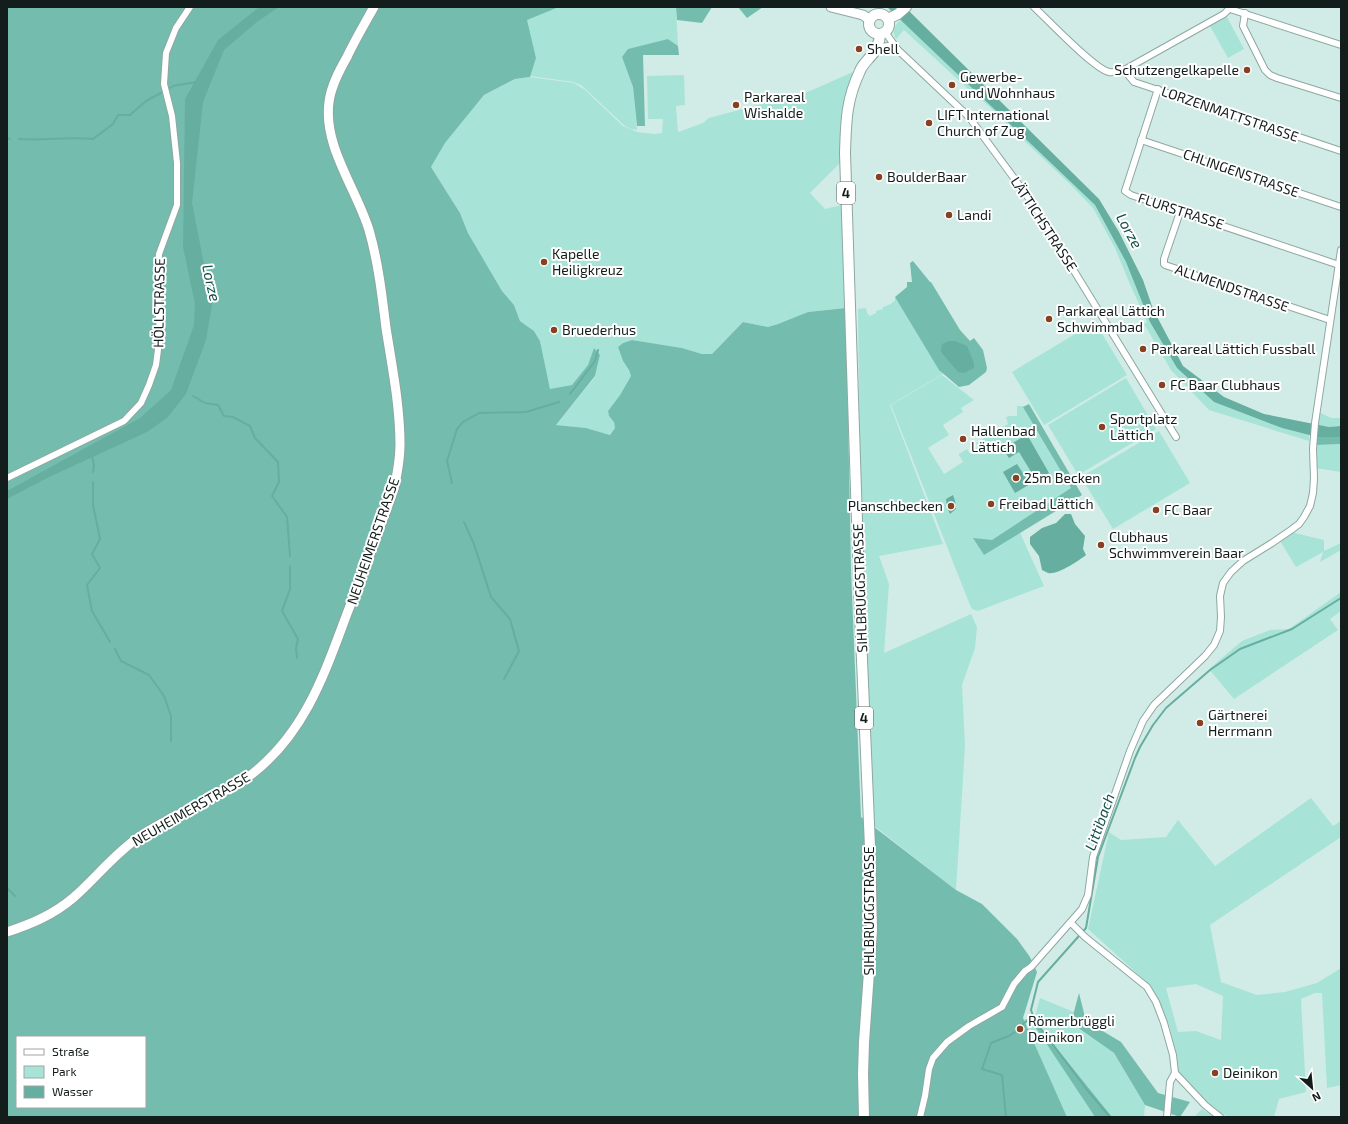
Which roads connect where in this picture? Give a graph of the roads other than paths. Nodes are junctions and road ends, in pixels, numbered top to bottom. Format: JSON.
{"nodes":[{"id":1,"x":190,"y":7,"type":"edge"},
{"id":2,"x":374,"y":7,"type":"edge"},
{"id":3,"x":831,"y":7,"type":"edge"},
{"id":4,"x":906,"y":7,"type":"edge"},
{"id":5,"x":1034,"y":7,"type":"edge"},
{"id":6,"x":1230,"y":8,"type":"edge"},
{"id":7,"x":851,"y":9,"type":"edge"},
{"id":8,"x":1245,"y":13,"type":"junction"},
{"id":9,"x":891,"y":17,"type":"junction"},
{"id":10,"x":870,"y":20,"type":"junction"},
{"id":11,"x":879,"y":32,"type":"junction"},
{"id":12,"x":894,"y":45,"type":"junction"},
{"id":13,"x":1341,"y":45,"type":"edge"},
{"id":14,"x":876,"y":48,"type":"junction"},
{"id":15,"x":865,"y":62,"type":"junction"},
{"id":16,"x":1124,"y":70,"type":"junction"},
{"id":17,"x":1158,"y":89,"type":"junction"},
{"id":18,"x":1341,"y":98,"type":"edge"},
{"id":19,"x":1141,"y":140,"type":"junction"},
{"id":20,"x":1341,"y":151,"type":"edge"},
{"id":21,"x":1341,"y":207,"type":"edge"},
{"id":22,"x":1180,"y":212,"type":"junction"},
{"id":23,"x":1341,"y":250,"type":"edge"},
{"id":24,"x":1339,"y":264,"type":"junction"},
{"id":25,"x":1330,"y":320,"type":"junction"},
{"id":26,"x":1176,"y":437,"type":"dead end"},
{"id":27,"x":7,"y":478,"type":"edge"},
{"id":28,"x":1071,"y":923,"type":"junction"},
{"id":29,"x":7,"y":932,"type":"edge"},
{"id":30,"x":1175,"y":1073,"type":"junction"},
{"id":31,"x":864,"y":1117,"type":"edge"},
{"id":32,"x":920,"y":1117,"type":"edge"},
{"id":33,"x":1167,"y":1117,"type":"edge"},
{"id":34,"x":1220,"y":1117,"type":"edge"}],
"edges":[{"from":1,"to":27,"type":"street","name":"HÖLLSTRASSE"},
{"from":2,"to":29,"type":"street","name":"NEUHEIMERSTRASSE"},
{"from":3,"to":7,"type":"street"},
{"from":4,"to":9,"type":"main road"},
{"from":5,"to":16,"type":"street"},
{"from":6,"to":8,"type":"street"},
{"from":6,"to":16,"type":"street"},
{"from":7,"to":10,"type":"street"},
{"from":8,"to":13,"type":"street"},
{"from":8,"to":18,"type":"street"},
{"from":9,"to":10,"type":"main road"},
{"from":9,"to":11,"type":"main road"},
{"from":10,"to":11,"type":"main road"},
{"from":11,"to":12,"type":"street","name":"LÄTTICHSTRASSE"},
{"from":11,"to":14,"type":"main road","name":"SIHLBRUGGSTRASSE","number":"4"},
{"from":11,"to":15,"type":"main road","name":"SIHLBRUGGSTRASSE","number":"4"},
{"from":12,"to":14,"type":"street"},
{"from":12,"to":26,"type":"street","name":"LÄTTICHSTRASSE"},
{"from":14,"to":15,"type":"main road","name":"SIHLBRUGGSTRASSE","number":"4"},
{"from":15,"to":31,"type":"main road","name":"SIHLBRUGGSTRASSE","number":"4"},
{"from":16,"to":17,"type":"street","name":"LORZENMATTSTRASSE"},
{"from":17,"to":19,"type":"street","name":"FLURSTRASSE"},
{"from":17,"to":20,"type":"street","name":"LORZENMATTSTRASSE"},
{"from":19,"to":21,"type":"street","name":"CHLINGENSTRASSE"},
{"from":19,"to":22,"type":"street","name":"FLURSTRASSE"},
{"from":22,"to":24,"type":"street","name":"FLURSTRASSE"},
{"from":22,"to":25,"type":"street","name":"ALLMENDSTRASSE"},
{"from":23,"to":24,"type":"street"},
{"from":24,"to":25,"type":"street"},
{"from":25,"to":28,"type":"street"},
{"from":28,"to":30,"type":"street"},
{"from":28,"to":32,"type":"street"},
{"from":30,"to":33,"type":"street"},
{"from":30,"to":34,"type":"street"}]}
